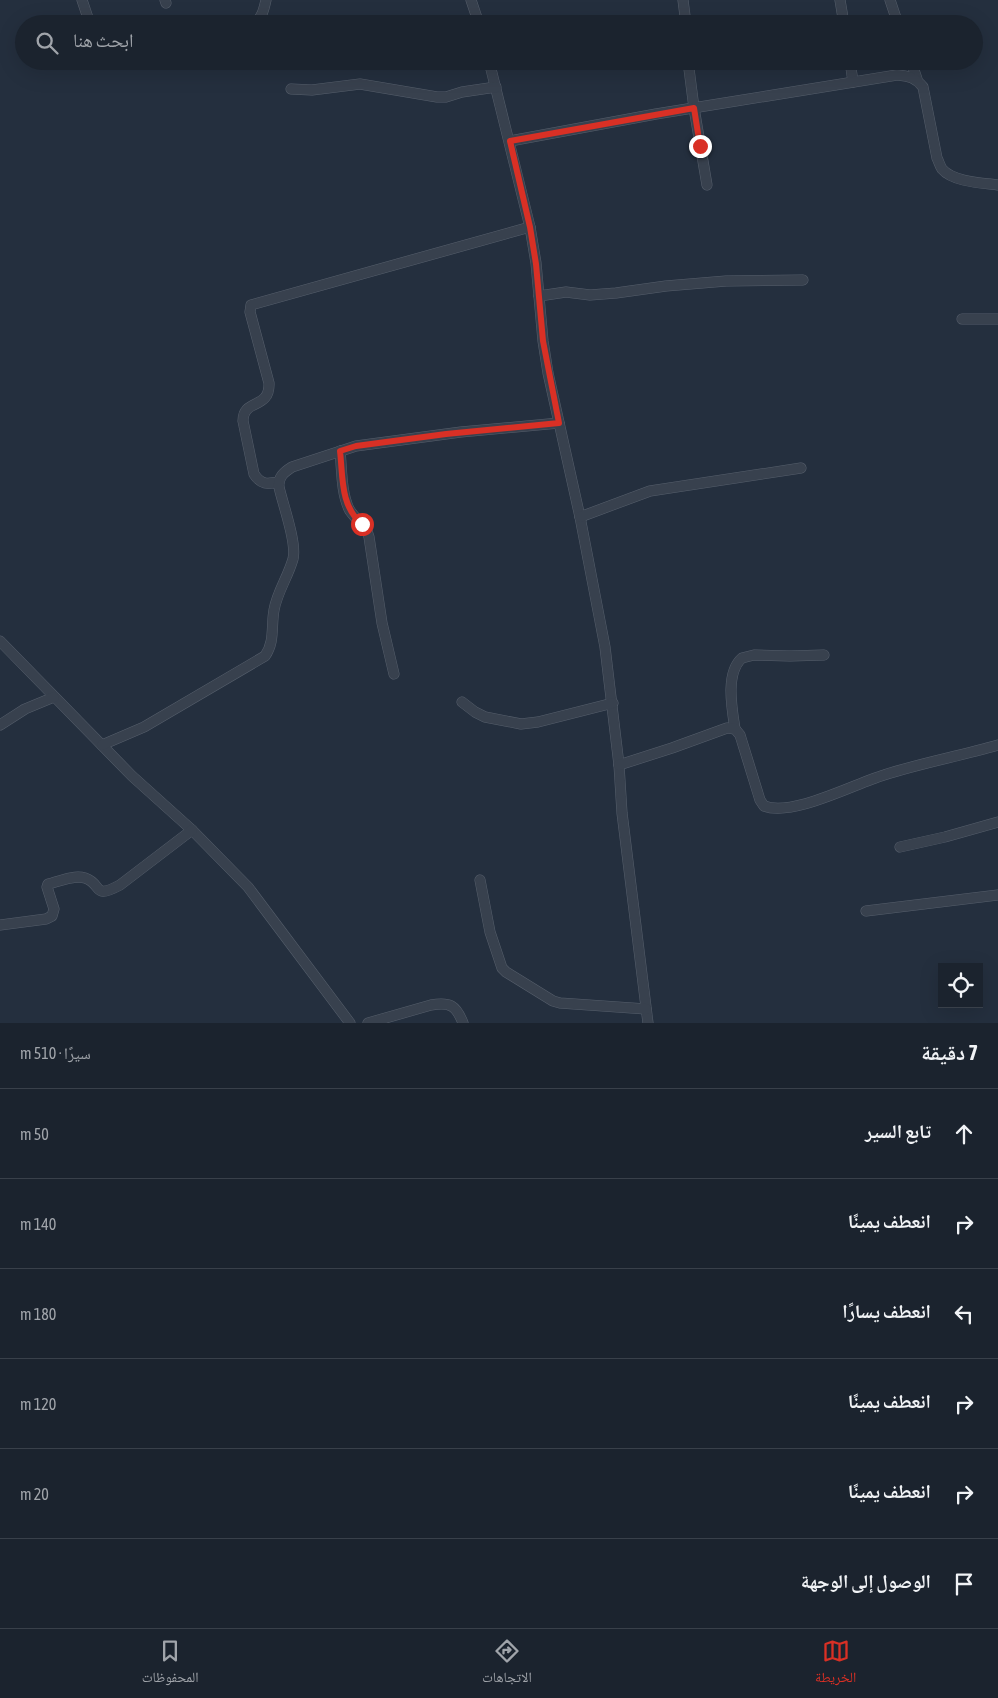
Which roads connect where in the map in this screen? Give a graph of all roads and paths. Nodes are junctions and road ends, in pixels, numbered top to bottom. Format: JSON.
{"nodes":[{"id":1,"x":82,"y":0,"type":"edge"},
{"id":2,"x":266,"y":0,"type":"edge"},
{"id":3,"x":471,"y":0,"type":"edge"},
{"id":4,"x":683,"y":0,"type":"edge"},
{"id":5,"x":840,"y":0,"type":"edge"},
{"id":6,"x":890,"y":0,"type":"edge"},
{"id":7,"x":87,"y":15,"type":"edge"},
{"id":8,"x":262,"y":15,"type":"edge"},
{"id":9,"x":476,"y":15,"type":"edge"},
{"id":10,"x":685,"y":15,"type":"edge"},
{"id":11,"x":842,"y":15,"type":"edge"},
{"id":12,"x":895,"y":15,"type":"edge"},
{"id":13,"x":491,"y":70,"type":"edge"},
{"id":14,"x":689,"y":70,"type":"edge"},
{"id":15,"x":851,"y":70,"type":"edge"},
{"id":16,"x":914,"y":70,"type":"edge"},
{"id":17,"x":917,"y":79,"type":"junction"},
{"id":18,"x":853,"y":82,"type":"junction"},
{"id":19,"x":496,"y":87,"type":"junction"},
{"id":20,"x":291,"y":89,"type":"dead end"},
{"id":21,"x":694,"y":108,"type":"junction"},
{"id":22,"x":510,"y":141,"type":"junction"},
{"id":23,"x":707,"y":185,"type":"dead end"},
{"id":24,"x":998,"y":185,"type":"edge"},
{"id":25,"x":530,"y":227,"type":"junction"},
{"id":26,"x":803,"y":280,"type":"dead end"},
{"id":27,"x":539,"y":296,"type":"junction"},
{"id":28,"x":962,"y":319,"type":"dead end"},
{"id":29,"x":998,"y":319,"type":"edge"},
{"id":30,"x":559,"y":423,"type":"junction"},
{"id":31,"x":340,"y":451,"type":"junction"},
{"id":32,"x":801,"y":468,"type":"dead end"},
{"id":33,"x":279,"y":482,"type":"junction"},
{"id":34,"x":580,"y":517,"type":"junction"},
{"id":35,"x":0,"y":641,"type":"edge"},
{"id":36,"x":824,"y":655,"type":"dead end"},
{"id":37,"x":394,"y":674,"type":"dead end"},
{"id":38,"x":54,"y":697,"type":"junction"},
{"id":39,"x":462,"y":702,"type":"dead end"},
{"id":40,"x":613,"y":703,"type":"junction"},
{"id":41,"x":0,"y":725,"type":"edge"},
{"id":42,"x":735,"y":729,"type":"junction"},
{"id":43,"x":102,"y":745,"type":"junction"},
{"id":44,"x":998,"y":745,"type":"edge"},
{"id":45,"x":620,"y":765,"type":"junction"},
{"id":46,"x":998,"y":822,"type":"edge"},
{"id":47,"x":192,"y":830,"type":"junction"},
{"id":48,"x":900,"y":846,"type":"dead end"},
{"id":49,"x":480,"y":880,"type":"dead end"},
{"id":50,"x":998,"y":895,"type":"edge"},
{"id":51,"x":866,"y":911,"type":"dead end"},
{"id":52,"x":0,"y":925,"type":"edge"},
{"id":53,"x":646,"y":1009,"type":"junction"},
{"id":54,"x":350,"y":1023,"type":"edge"},
{"id":55,"x":368,"y":1023,"type":"edge"},
{"id":56,"x":463,"y":1023,"type":"edge"},
{"id":57,"x":648,"y":1023,"type":"edge"}],
"edges":[{"from":1,"to":7,"type":"street"},
{"from":2,"to":8,"type":"street"},
{"from":3,"to":9,"type":"street"},
{"from":4,"to":10,"type":"street"},
{"from":5,"to":11,"type":"street"},
{"from":6,"to":12,"type":"street"},
{"from":13,"to":19,"type":"street"},
{"from":14,"to":21,"type":"street"},
{"from":15,"to":18,"type":"street"},
{"from":16,"to":17,"type":"street"},
{"from":17,"to":18,"type":"street"},
{"from":17,"to":24,"type":"street"},
{"from":18,"to":21,"type":"street"},
{"from":19,"to":20,"type":"street"},
{"from":19,"to":22,"type":"street"},
{"from":21,"to":22,"type":"street"},
{"from":21,"to":23,"type":"street"},
{"from":22,"to":25,"type":"street"},
{"from":25,"to":27,"type":"street"},
{"from":25,"to":33,"type":"street"},
{"from":26,"to":27,"type":"street"},
{"from":27,"to":30,"type":"street"},
{"from":28,"to":29,"type":"street"},
{"from":30,"to":31,"type":"street"},
{"from":30,"to":34,"type":"street"},
{"from":31,"to":33,"type":"street"},
{"from":31,"to":37,"type":"street"},
{"from":32,"to":34,"type":"street"},
{"from":33,"to":43,"type":"street"},
{"from":34,"to":40,"type":"street"},
{"from":35,"to":38,"type":"street"},
{"from":36,"to":42,"type":"street"},
{"from":38,"to":41,"type":"street"},
{"from":38,"to":43,"type":"street"},
{"from":39,"to":40,"type":"street"},
{"from":40,"to":45,"type":"street"},
{"from":42,"to":44,"type":"street"},
{"from":42,"to":45,"type":"street"},
{"from":43,"to":47,"type":"street"},
{"from":45,"to":53,"type":"street"},
{"from":46,"to":48,"type":"street"},
{"from":47,"to":52,"type":"street"},
{"from":47,"to":54,"type":"street"},
{"from":49,"to":53,"type":"street"},
{"from":50,"to":51,"type":"street"},
{"from":53,"to":57,"type":"street"},
{"from":55,"to":56,"type":"street"}]}
